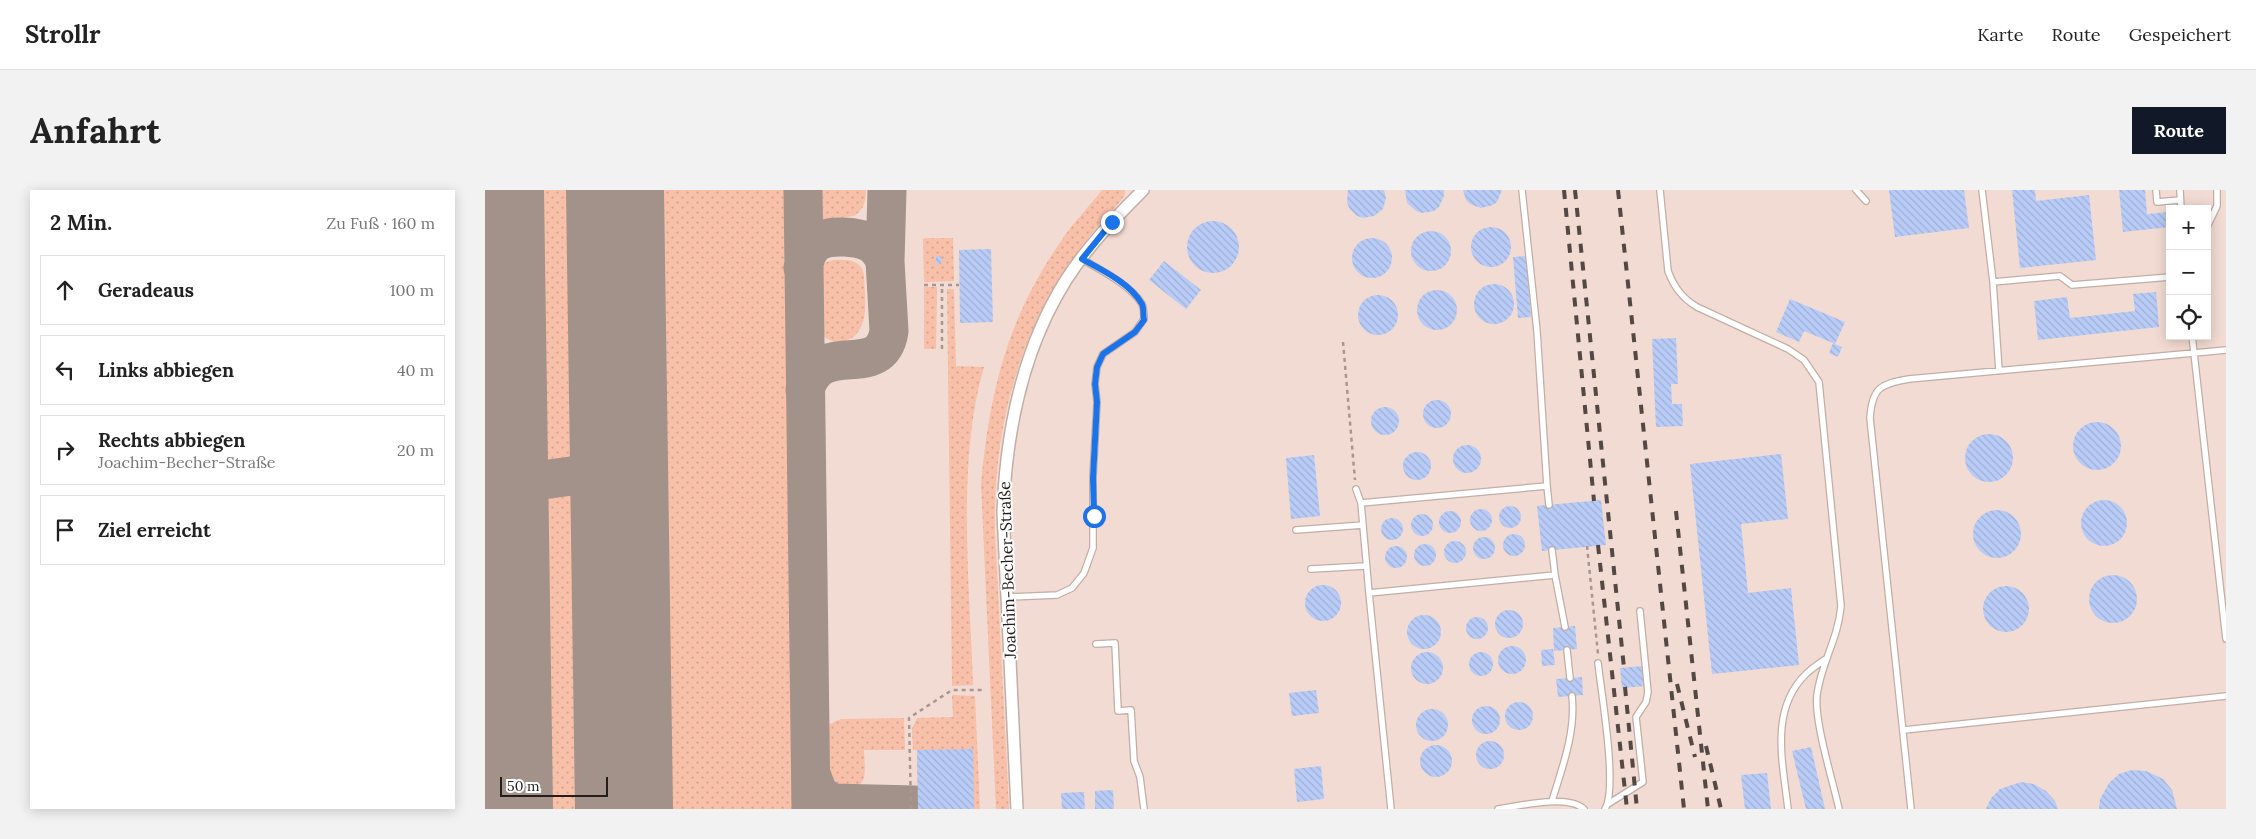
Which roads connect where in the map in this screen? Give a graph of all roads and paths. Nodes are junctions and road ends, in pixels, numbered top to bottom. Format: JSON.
{"nodes":[{"id":1,"x":1143,"y":190,"type":"edge"},
{"id":2,"x":1522,"y":190,"type":"edge"},
{"id":3,"x":1660,"y":190,"type":"edge"},
{"id":4,"x":1856,"y":190,"type":"edge"},
{"id":5,"x":1983,"y":190,"type":"edge"},
{"id":6,"x":2156,"y":190,"type":"edge"},
{"id":7,"x":2179,"y":190,"type":"edge"},
{"id":8,"x":2217,"y":190,"type":"edge"},
{"id":9,"x":2180,"y":200,"type":"junction"},
{"id":10,"x":1866,"y":201,"type":"dead end"},
{"id":11,"x":2181,"y":205,"type":"edge"},
{"id":12,"x":2211,"y":219,"type":"edge"},
{"id":13,"x":1082,"y":259,"type":"junction"},
{"id":14,"x":2166,"y":277,"type":"edge"},
{"id":15,"x":1993,"y":282,"type":"junction"},
{"id":16,"x":923,"y":285,"type":"dead end"},
{"id":17,"x":942,"y":285,"type":"junction"},
{"id":18,"x":959,"y":285,"type":"dead end"},
{"id":19,"x":2193,"y":340,"type":"edge"},
{"id":20,"x":1343,"y":342,"type":"dead end"},
{"id":21,"x":942,"y":349,"type":"dead end"},
{"id":22,"x":2226,"y":350,"type":"edge"},
{"id":23,"x":2194,"y":353,"type":"junction"},
{"id":24,"x":1999,"y":371,"type":"junction"},
{"id":25,"x":1547,"y":486,"type":"junction"},
{"id":26,"x":1356,"y":489,"type":"joint"},
{"id":27,"x":1361,"y":503,"type":"junction"},
{"id":28,"x":1549,"y":505,"type":"dead end"},
{"id":29,"x":1363,"y":524,"type":"junction"},
{"id":30,"x":1296,"y":530,"type":"dead end"},
{"id":31,"x":1587,"y":546,"type":"dead end"},
{"id":32,"x":1552,"y":550,"type":"dead end"},
{"id":33,"x":1366,"y":566,"type":"junction"},
{"id":34,"x":1311,"y":569,"type":"dead end"},
{"id":35,"x":1555,"y":575,"type":"junction"},
{"id":36,"x":1369,"y":593,"type":"junction"},
{"id":37,"x":1007,"y":596,"type":"junction"},
{"id":38,"x":1640,"y":611,"type":"dead end"},
{"id":39,"x":1565,"y":628,"type":"dead end"},
{"id":40,"x":2226,"y":638,"type":"edge"},
{"id":41,"x":1096,"y":644,"type":"dead end"},
{"id":42,"x":1567,"y":650,"type":"dead end"},
{"id":43,"x":1827,"y":658,"type":"junction"},
{"id":44,"x":1598,"y":663,"type":"joint"},
{"id":45,"x":1570,"y":678,"type":"dead end"},
{"id":46,"x":982,"y":690,"type":"dead end"},
{"id":47,"x":1572,"y":696,"type":"dead end"},
{"id":48,"x":2226,"y":696,"type":"edge"},
{"id":49,"x":1903,"y":730,"type":"junction"},
{"id":50,"x":1552,"y":801,"type":"junction"},
{"id":51,"x":1607,"y":806,"type":"edge"},
{"id":52,"x":911,"y":809,"type":"edge"},
{"id":53,"x":1017,"y":809,"type":"edge"},
{"id":54,"x":1144,"y":809,"type":"edge"},
{"id":55,"x":1391,"y":809,"type":"edge"},
{"id":56,"x":1498,"y":809,"type":"edge"},
{"id":57,"x":1584,"y":809,"type":"edge"},
{"id":58,"x":1788,"y":809,"type":"edge"},
{"id":59,"x":1839,"y":809,"type":"edge"},
{"id":60,"x":1911,"y":809,"type":"edge"}],
"edges":[{"from":1,"to":13,"type":"street","name":"Joachim-Becher-Straße"},
{"from":2,"to":25,"type":"lane"},
{"from":3,"to":43,"type":"lane"},
{"from":4,"to":10,"type":"lane"},
{"from":5,"to":15,"type":"lane"},
{"from":6,"to":9,"type":"lane"},
{"from":7,"to":9,"type":"lane"},
{"from":8,"to":12,"type":"lane"},
{"from":9,"to":11,"type":"lane"},
{"from":13,"to":37,"type":"street","name":"Joachim-Becher-Straße"},
{"from":13,"to":37,"type":"lane"},
{"from":14,"to":15,"type":"lane"},
{"from":15,"to":24,"type":"lane"},
{"from":16,"to":17,"type":"path"},
{"from":17,"to":18,"type":"path"},
{"from":17,"to":21,"type":"path"},
{"from":19,"to":23,"type":"lane"},
{"from":20,"to":26,"type":"path"},
{"from":22,"to":23,"type":"lane"},
{"from":23,"to":24,"type":"lane"},
{"from":23,"to":40,"type":"lane"},
{"from":24,"to":49,"type":"lane"},
{"from":25,"to":27,"type":"lane"},
{"from":25,"to":28,"type":"lane"},
{"from":26,"to":27,"type":"lane"},
{"from":27,"to":29,"type":"lane"},
{"from":29,"to":30,"type":"lane"},
{"from":29,"to":33,"type":"lane"},
{"from":31,"to":44,"type":"path"},
{"from":32,"to":35,"type":"lane"},
{"from":33,"to":34,"type":"lane"},
{"from":33,"to":36,"type":"lane"},
{"from":35,"to":36,"type":"lane"},
{"from":35,"to":39,"type":"lane"},
{"from":36,"to":55,"type":"lane"},
{"from":37,"to":53,"type":"street","name":"Joachim-Becher-Straße"},
{"from":38,"to":51,"type":"lane"},
{"from":41,"to":54,"type":"lane"},
{"from":42,"to":45,"type":"lane"},
{"from":43,"to":58,"type":"lane"},
{"from":43,"to":59,"type":"lane"},
{"from":44,"to":51,"type":"lane"},
{"from":46,"to":52,"type":"path"},
{"from":47,"to":50,"type":"lane"},
{"from":48,"to":49,"type":"lane"},
{"from":49,"to":60,"type":"lane"},
{"from":50,"to":56,"type":"lane"},
{"from":50,"to":57,"type":"lane"}]}
